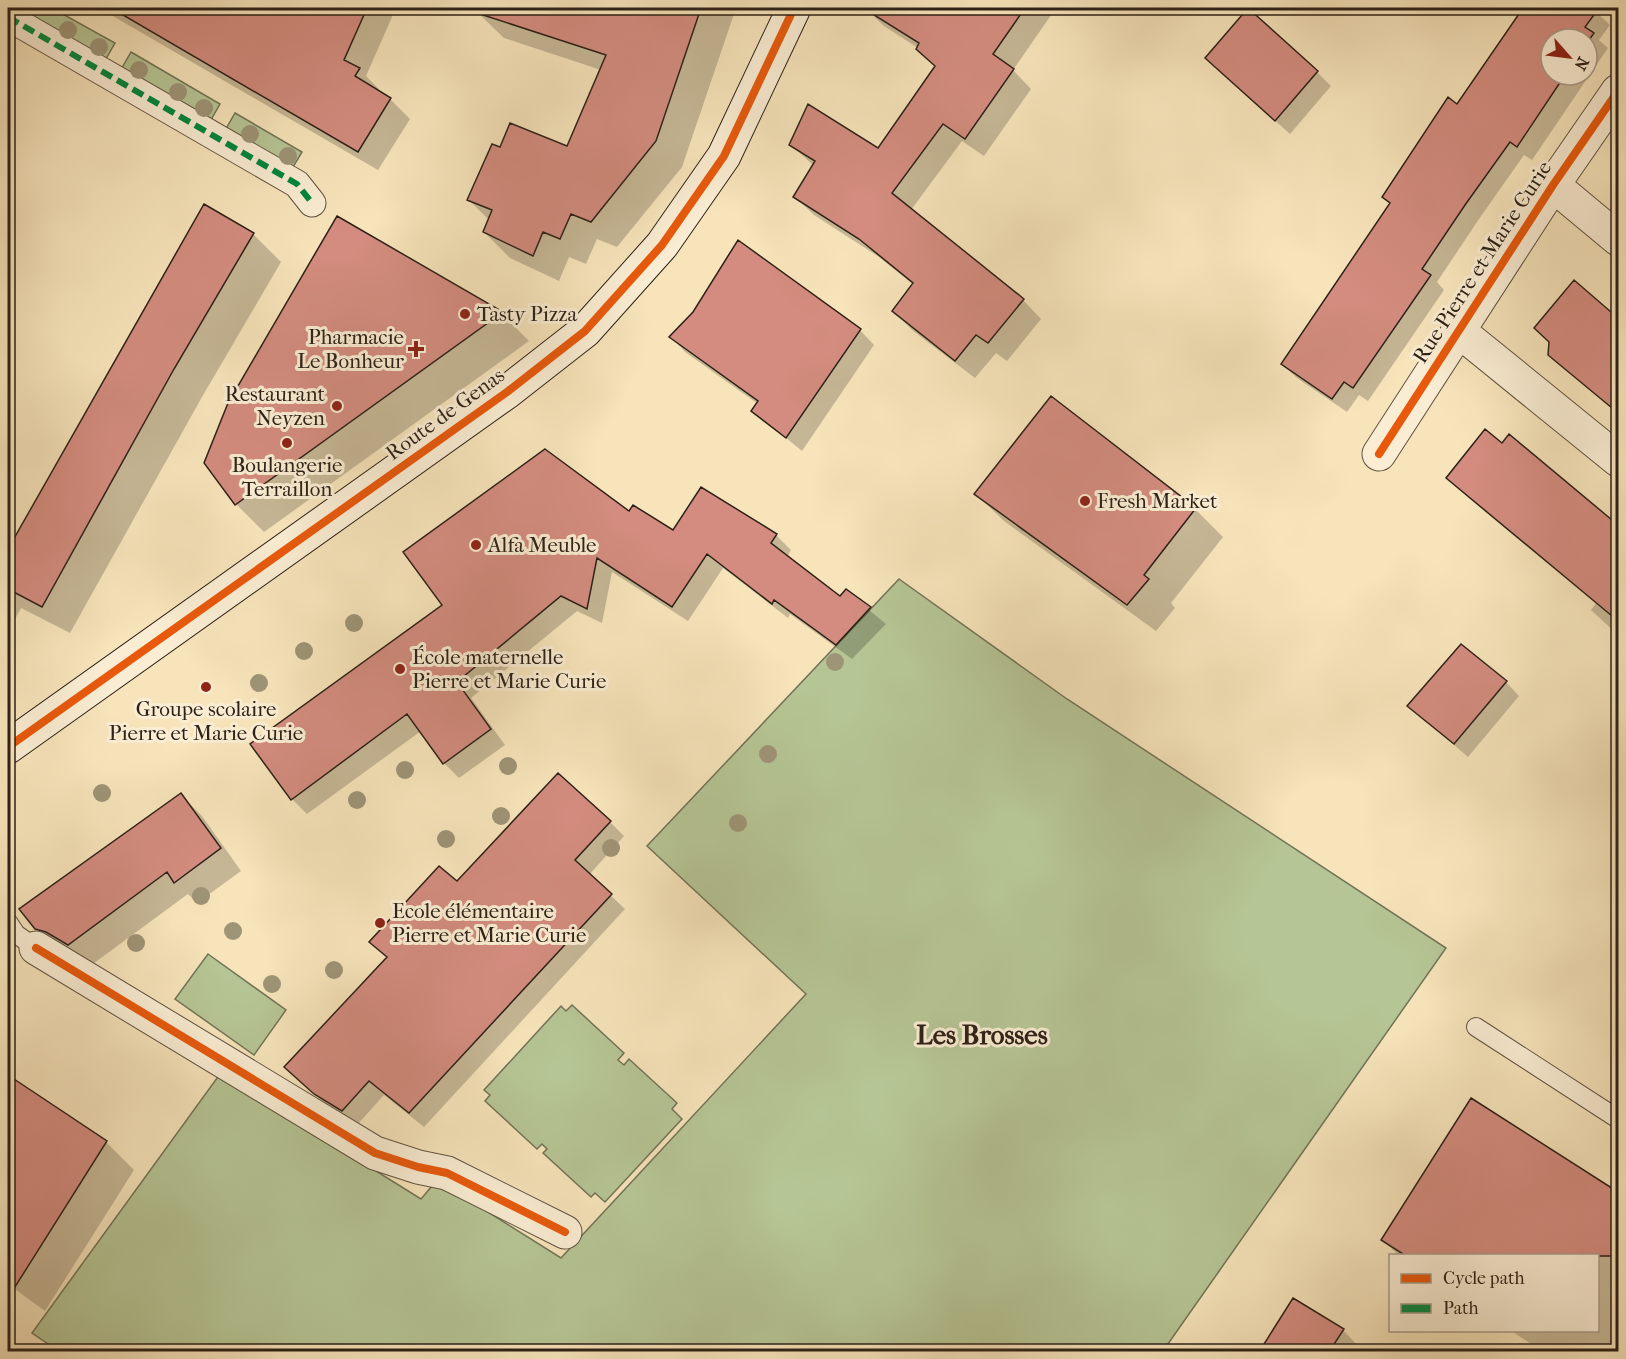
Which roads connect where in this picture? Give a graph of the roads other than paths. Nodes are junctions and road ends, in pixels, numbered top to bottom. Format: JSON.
{"nodes":[{"id":1,"x":794,"y":8,"type":"edge"},
{"id":2,"x":8,"y":17,"type":"edge"},
{"id":3,"x":1618,"y":92,"type":"edge"},
{"id":4,"x":1553,"y":185,"type":"junction"},
{"id":5,"x":312,"y":203,"type":"dead end"},
{"id":6,"x":1618,"y":239,"type":"edge"},
{"id":7,"x":1459,"y":331,"type":"junction"},
{"id":8,"x":1379,"y":453,"type":"dead end"},
{"id":9,"x":1618,"y":460,"type":"edge"},
{"id":10,"x":8,"y":747,"type":"edge"},
{"id":11,"x":8,"y":922,"type":"edge"},
{"id":12,"x":36,"y":948,"type":"joint"},
{"id":13,"x":1476,"y":1027,"type":"dead end"},
{"id":14,"x":1618,"y":1119,"type":"edge"},
{"id":15,"x":566,"y":1232,"type":"dead end"}],
"edges":[{"from":1,"to":10,"type":"street","name":"Route de Genas"},
{"from":2,"to":5,"type":"street"},
{"from":3,"to":4,"type":"street","name":"Rue Pierre et Marie Curie"},
{"from":4,"to":6,"type":"street"},
{"from":4,"to":7,"type":"street","name":"Rue Pierre et Marie Curie"},
{"from":7,"to":8,"type":"street","name":"Rue Pierre et Marie Curie"},
{"from":7,"to":9,"type":"street"},
{"from":11,"to":12,"type":"lane"},
{"from":12,"to":15,"type":"street"},
{"from":13,"to":14,"type":"lane"}]}
